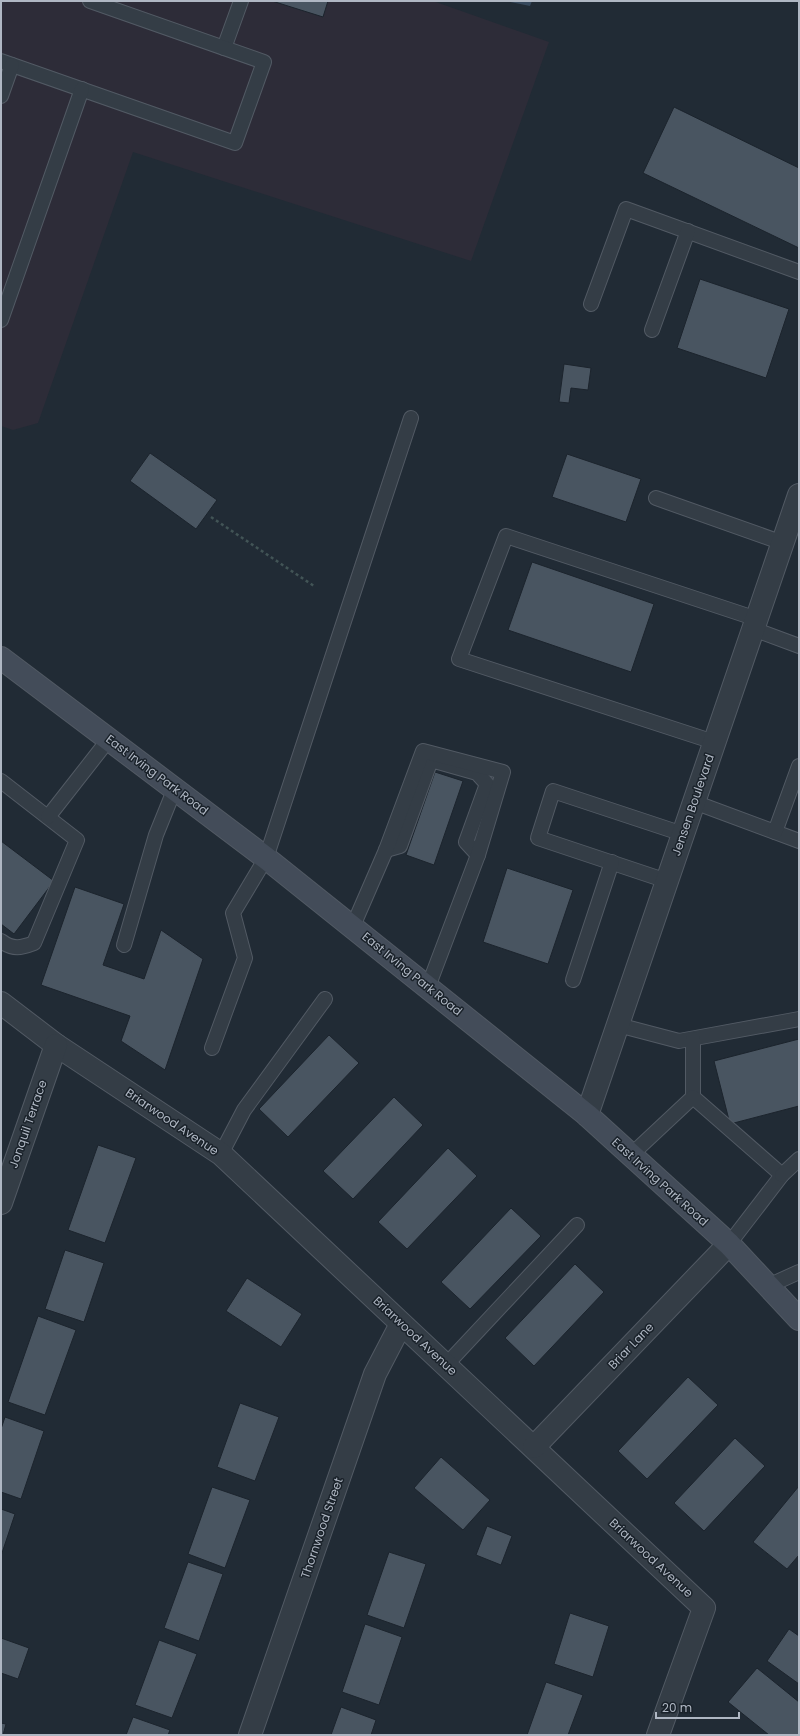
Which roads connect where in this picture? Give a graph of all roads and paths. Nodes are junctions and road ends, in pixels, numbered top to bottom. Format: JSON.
{"nodes":[{"id":1,"x":90,"y":1,"type":"edge"},
{"id":2,"x":241,"y":1,"type":"edge"},
{"id":3,"x":224,"y":48,"type":"junction"},
{"id":4,"x":7,"y":63,"type":"edge"},
{"id":5,"x":82,"y":89,"type":"junction"},
{"id":6,"x":1,"y":96,"type":"edge"},
{"id":7,"x":688,"y":231,"type":"junction"},
{"id":8,"x":799,"y":272,"type":"edge"},
{"id":9,"x":591,"y":304,"type":"dead end"},
{"id":10,"x":1,"y":320,"type":"edge"},
{"id":11,"x":652,"y":330,"type":"dead end"},
{"id":12,"x":411,"y":418,"type":"dead end"},
{"id":13,"x":799,"y":495,"type":"edge"},
{"id":14,"x":656,"y":498,"type":"dead end"},
{"id":15,"x":211,"y":517,"type":"dead end"},
{"id":16,"x":783,"y":543,"type":"junction"},
{"id":17,"x":314,"y":586,"type":"dead end"},
{"id":18,"x":755,"y":624,"type":"junction"},
{"id":19,"x":799,"y":646,"type":"edge"},
{"id":20,"x":1,"y":658,"type":"edge"},
{"id":21,"x":109,"y":739,"type":"junction"},
{"id":22,"x":714,"y":742,"type":"junction"},
{"id":23,"x":799,"y":766,"type":"edge"},
{"id":24,"x":1,"y":781,"type":"edge"},
{"id":25,"x":175,"y":788,"type":"junction"},
{"id":26,"x":694,"y":802,"type":"junction"},
{"id":27,"x":48,"y":818,"type":"junction"},
{"id":28,"x":775,"y":832,"type":"junction"},
{"id":29,"x":683,"y":834,"type":"junction"},
{"id":30,"x":799,"y":841,"type":"edge"},
{"id":31,"x":386,"y":850,"type":"junction"},
{"id":32,"x":478,"y":855,"type":"junction"},
{"id":33,"x":266,"y":858,"type":"junction"},
{"id":34,"x":612,"y":862,"type":"junction"},
{"id":35,"x":667,"y":880,"type":"junction"},
{"id":36,"x":352,"y":926,"type":"junction"},
{"id":37,"x":1,"y":941,"type":"edge"},
{"id":38,"x":124,"y":945,"type":"dead end"},
{"id":39,"x":573,"y":980,"type":"dead end"},
{"id":40,"x":428,"y":987,"type":"junction"},
{"id":41,"x":325,"y":999,"type":"dead end"},
{"id":42,"x":1,"y":1003,"type":"edge"},
{"id":43,"x":799,"y":1018,"type":"edge"},
{"id":44,"x":618,"y":1025,"type":"junction"},
{"id":45,"x":693,"y":1038,"type":"junction"},
{"id":46,"x":56,"y":1045,"type":"junction"},
{"id":47,"x":212,"y":1048,"type":"dead end"},
{"id":48,"x":693,"y":1097,"type":"junction"},
{"id":49,"x":587,"y":1115,"type":"junction"},
{"id":50,"x":221,"y":1154,"type":"junction"},
{"id":51,"x":631,"y":1155,"type":"junction"},
{"id":52,"x":799,"y":1159,"type":"edge"},
{"id":53,"x":782,"y":1175,"type":"junction"},
{"id":54,"x":1,"y":1203,"type":"edge"},
{"id":55,"x":577,"y":1225,"type":"dead end"},
{"id":56,"x":729,"y":1244,"type":"junction"},
{"id":57,"x":799,"y":1272,"type":"edge"},
{"id":58,"x":768,"y":1286,"type":"junction"},
{"id":59,"x":799,"y":1318,"type":"edge"},
{"id":60,"x":401,"y":1324,"type":"junction"},
{"id":61,"x":446,"y":1365,"type":"junction"},
{"id":62,"x":534,"y":1447,"type":"junction"},
{"id":63,"x":250,"y":1735,"type":"edge"},
{"id":64,"x":658,"y":1735,"type":"edge"}],
"edges":[{"from":1,"to":3,"type":"lane"},
{"from":2,"to":3,"type":"lane"},
{"from":3,"to":5,"type":"lane"},
{"from":4,"to":5,"type":"lane"},
{"from":4,"to":6,"type":"lane"},
{"from":5,"to":10,"type":"lane"},
{"from":7,"to":8,"type":"lane"},
{"from":7,"to":9,"type":"lane"},
{"from":7,"to":11,"type":"lane"},
{"from":12,"to":33,"type":"lane"},
{"from":13,"to":16,"type":"street","name":"Jensen Boulevard"},
{"from":14,"to":16,"type":"lane"},
{"from":15,"to":17,"type":"path"},
{"from":16,"to":18,"type":"street","name":"Jensen Boulevard"},
{"from":18,"to":19,"type":"lane"},
{"from":18,"to":22,"type":"street","name":"Jensen Boulevard"},
{"from":18,"to":22,"type":"lane"},
{"from":20,"to":21,"type":"main road","name":"East Irving Park Road"},
{"from":21,"to":25,"type":"main road","name":"East Irving Park Road"},
{"from":21,"to":27,"type":"lane"},
{"from":22,"to":26,"type":"street","name":"Jensen Boulevard"},
{"from":23,"to":28,"type":"lane"},
{"from":24,"to":27,"type":"lane"},
{"from":25,"to":33,"type":"main road","name":"East Irving Park Road"},
{"from":25,"to":38,"type":"lane"},
{"from":26,"to":28,"type":"lane"},
{"from":26,"to":29,"type":"street","name":"Jensen Boulevard"},
{"from":27,"to":37,"type":"lane"},
{"from":28,"to":30,"type":"lane"},
{"from":29,"to":34,"type":"lane"},
{"from":29,"to":35,"type":"street","name":"Jensen Boulevard"},
{"from":31,"to":32,"type":"lane"},
{"from":31,"to":32,"type":"lane"},
{"from":31,"to":36,"type":"lane"},
{"from":32,"to":40,"type":"lane"},
{"from":33,"to":36,"type":"main road","name":"East Irving Park Road"},
{"from":33,"to":47,"type":"lane"},
{"from":34,"to":35,"type":"lane"},
{"from":34,"to":39,"type":"lane"},
{"from":35,"to":44,"type":"street","name":"Jensen Boulevard"},
{"from":36,"to":40,"type":"main road","name":"East Irving Park Road"},
{"from":40,"to":49,"type":"main road","name":"East Irving Park Road"},
{"from":41,"to":50,"type":"lane"},
{"from":42,"to":46,"type":"street","name":"Briarwood Avenue"},
{"from":43,"to":45,"type":"lane"},
{"from":44,"to":45,"type":"lane"},
{"from":44,"to":49,"type":"street","name":"Jensen Boulevard"},
{"from":45,"to":48,"type":"lane"},
{"from":46,"to":50,"type":"street","name":"Briarwood Avenue"},
{"from":46,"to":54,"type":"street","name":"Jonquil Terrace"},
{"from":48,"to":51,"type":"lane"},
{"from":48,"to":53,"type":"lane"},
{"from":49,"to":51,"type":"main road","name":"East Irving Park Road"},
{"from":50,"to":60,"type":"street","name":"Briarwood Avenue"},
{"from":51,"to":56,"type":"main road","name":"East Irving Park Road"},
{"from":52,"to":53,"type":"lane"},
{"from":53,"to":56,"type":"lane"},
{"from":55,"to":61,"type":"lane"},
{"from":56,"to":58,"type":"main road","name":"East Irving Park Road"},
{"from":56,"to":62,"type":"street","name":"Briar Lane"},
{"from":57,"to":58,"type":"lane"},
{"from":58,"to":59,"type":"main road","name":"East Irving Park Road"},
{"from":60,"to":61,"type":"street","name":"Briarwood Avenue"},
{"from":60,"to":63,"type":"street","name":"Thornwood Street"},
{"from":61,"to":62,"type":"street","name":"Briarwood Avenue"},
{"from":62,"to":64,"type":"street","name":"Briarwood Avenue"}]}
